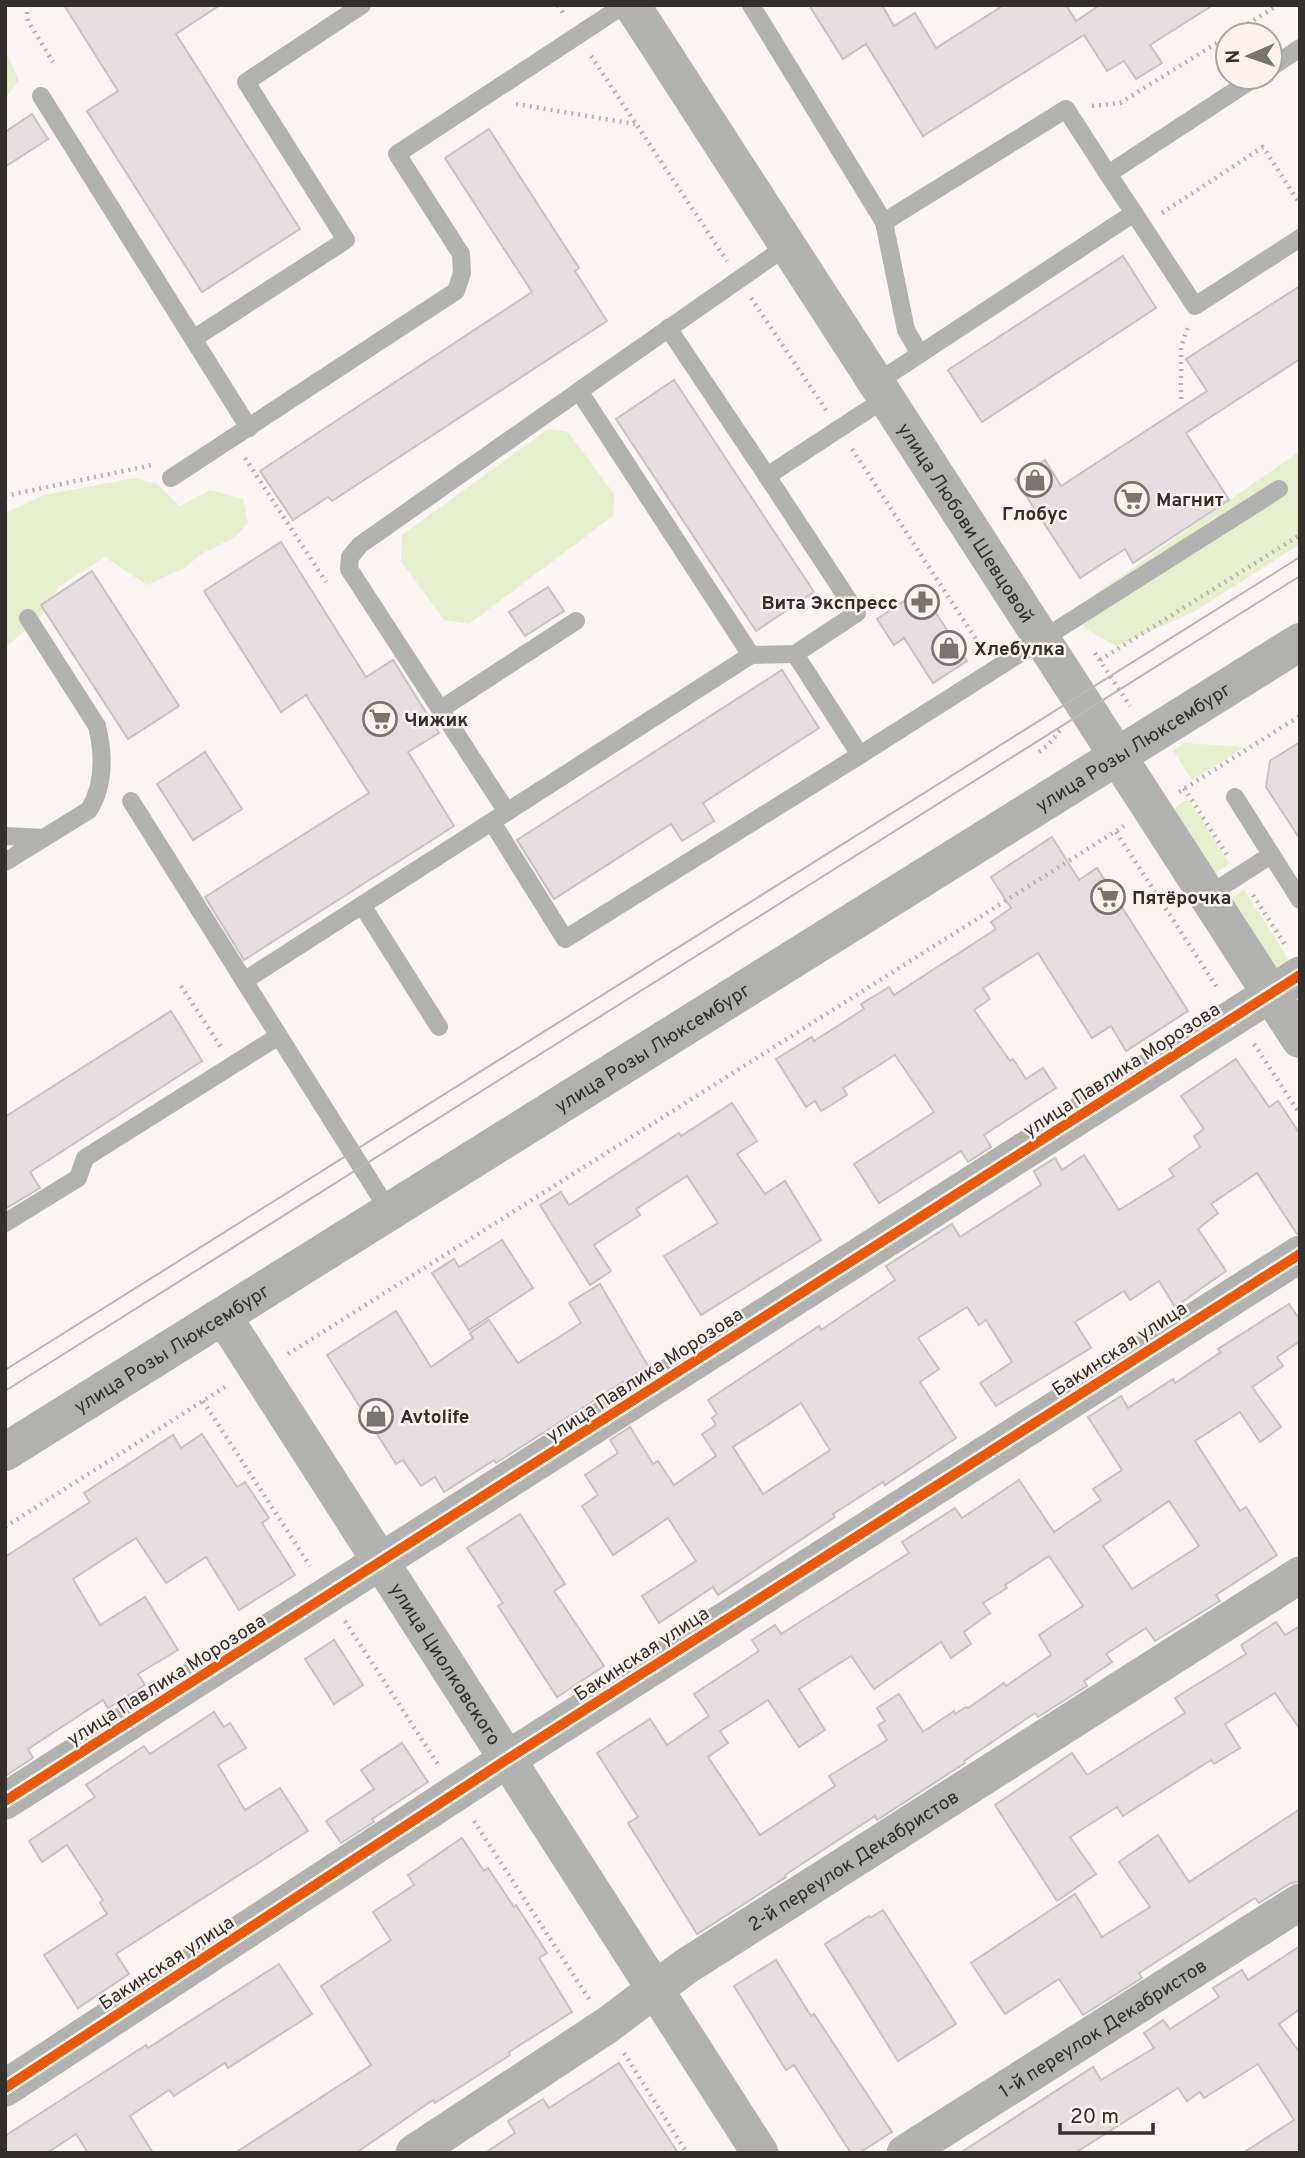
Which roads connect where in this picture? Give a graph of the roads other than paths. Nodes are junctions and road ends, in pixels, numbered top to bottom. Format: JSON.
{"nodes":[{"id":1,"x":362,"y":5,"type":"edge"},
{"id":2,"x":624,"y":5,"type":"edge"},
{"id":3,"x":632,"y":5,"type":"edge"},
{"id":4,"x":751,"y":5,"type":"edge"},
{"id":5,"x":1300,"y":48,"type":"edge"},
{"id":6,"x":1284,"y":59,"type":"edge"},
{"id":7,"x":1235,"y":91,"type":"edge"},
{"id":8,"x":41,"y":96,"type":"dead end"},
{"id":9,"x":1108,"y":174,"type":"junction"},
{"id":10,"x":1139,"y":219,"type":"junction"},
{"id":11,"x":884,"y":222,"type":"junction"},
{"id":12,"x":1300,"y":238,"type":"edge"},
{"id":13,"x":787,"y":246,"type":"junction"},
{"id":14,"x":668,"y":328,"type":"junction"},
{"id":15,"x":193,"y":339,"type":"junction"},
{"id":16,"x":920,"y":354,"type":"junction"},
{"id":17,"x":881,"y":390,"type":"junction"},
{"id":18,"x":579,"y":391,"type":"junction"},
{"id":19,"x":249,"y":428,"type":"junction"},
{"id":20,"x":767,"y":476,"type":"junction"},
{"id":21,"x":171,"y":478,"type":"dead end"},
{"id":22,"x":1279,"y":489,"type":"dead end"},
{"id":23,"x":28,"y":618,"type":"dead end"},
{"id":24,"x":576,"y":621,"type":"dead end"},
{"id":25,"x":1300,"y":642,"type":"edge"},
{"id":26,"x":1031,"y":647,"type":"junction"},
{"id":27,"x":794,"y":654,"type":"junction"},
{"id":28,"x":751,"y":655,"type":"junction"},
{"id":29,"x":441,"y":709,"type":"junction"},
{"id":30,"x":860,"y":755,"type":"junction"},
{"id":31,"x":1118,"y":757,"type":"junction"},
{"id":32,"x":1235,"y":797,"type":"dead end"},
{"id":33,"x":131,"y":801,"type":"dead end"},
{"id":34,"x":507,"y":812,"type":"junction"},
{"id":35,"x":492,"y":822,"type":"junction"},
{"id":36,"x":5,"y":836,"type":"edge"},
{"id":37,"x":44,"y":838,"type":"junction"},
{"id":38,"x":1271,"y":855,"type":"junction"},
{"id":39,"x":5,"y":862,"type":"edge"},
{"id":40,"x":1207,"y":896,"type":"junction"},
{"id":41,"x":1300,"y":900,"type":"edge"},
{"id":42,"x":362,"y":905,"type":"junction"},
{"id":43,"x":244,"y":981,"type":"junction"},
{"id":44,"x":1285,"y":984,"type":"edge"},
{"id":45,"x":439,"y":1027,"type":"dead end"},
{"id":46,"x":279,"y":1037,"type":"junction"},
{"id":47,"x":1300,"y":1039,"type":"edge"},
{"id":48,"x":389,"y":1211,"type":"junction"},
{"id":49,"x":5,"y":1223,"type":"edge"},
{"id":50,"x":1300,"y":1254,"type":"edge"},
{"id":51,"x":223,"y":1316,"type":"junction"},
{"id":52,"x":5,"y":1452,"type":"edge"},
{"id":53,"x":381,"y":1563,"type":"junction"},
{"id":54,"x":1300,"y":1575,"type":"edge"},
{"id":55,"x":506,"y":1760,"type":"junction"},
{"id":56,"x":5,"y":1801,"type":"edge"},
{"id":57,"x":1300,"y":1902,"type":"edge"},
{"id":58,"x":655,"y":1990,"type":"junction"},
{"id":59,"x":5,"y":2088,"type":"edge"},
{"id":60,"x":414,"y":2153,"type":"edge"},
{"id":61,"x":760,"y":2153,"type":"edge"},
{"id":62,"x":905,"y":2153,"type":"edge"}],
"edges":[{"from":1,"to":15,"type":"lane"},
{"from":2,"to":19,"type":"lane"},
{"from":3,"to":13,"type":"street","name":"улица Любови Шевцовой"},
{"from":4,"to":11,"type":"lane"},
{"from":5,"to":6,"type":"lane"},
{"from":7,"to":9,"type":"lane"},
{"from":8,"to":15,"type":"lane"},
{"from":9,"to":10,"type":"lane"},
{"from":9,"to":11,"type":"lane"},
{"from":10,"to":12,"type":"lane"},
{"from":10,"to":16,"type":"lane"},
{"from":11,"to":16,"type":"lane"},
{"from":13,"to":14,"type":"lane"},
{"from":13,"to":17,"type":"street","name":"улица Любови Шевцовой"},
{"from":14,"to":18,"type":"lane"},
{"from":14,"to":20,"type":"lane"},
{"from":15,"to":19,"type":"lane"},
{"from":16,"to":17,"type":"lane"},
{"from":17,"to":20,"type":"lane"},
{"from":17,"to":26,"type":"street","name":"улица Любови Шевцовой"},
{"from":18,"to":28,"type":"lane"},
{"from":18,"to":29,"type":"lane"},
{"from":19,"to":21,"type":"lane"},
{"from":20,"to":27,"type":"lane"},
{"from":22,"to":26,"type":"lane"},
{"from":23,"to":37,"type":"lane"},
{"from":24,"to":29,"type":"lane"},
{"from":25,"to":31,"type":"main road","name":"улица Розы Люксембург"},
{"from":26,"to":30,"type":"lane"},
{"from":26,"to":31,"type":"street","name":"улица Любови Шевцовой"},
{"from":27,"to":28,"type":"lane"},
{"from":27,"to":30,"type":"lane"},
{"from":28,"to":34,"type":"lane"},
{"from":29,"to":34,"type":"lane"},
{"from":30,"to":35,"type":"lane"},
{"from":31,"to":40,"type":"street","name":"улица Любови Шевцовой"},
{"from":31,"to":48,"type":"main road","name":"улица Розы Люксембург"},
{"from":32,"to":38,"type":"lane"},
{"from":33,"to":43,"type":"lane"},
{"from":34,"to":35,"type":"lane"},
{"from":35,"to":42,"type":"lane"},
{"from":36,"to":37,"type":"lane"},
{"from":37,"to":39,"type":"lane"},
{"from":38,"to":40,"type":"lane"},
{"from":38,"to":41,"type":"lane"},
{"from":40,"to":44,"type":"street","name":"улица Любови Шевцовой"},
{"from":42,"to":43,"type":"lane"},
{"from":42,"to":45,"type":"lane"},
{"from":43,"to":46,"type":"lane"},
{"from":44,"to":47,"type":"street","name":"улица Любови Шевцовой"},
{"from":44,"to":53,"type":"street","name":"улица Павлика Морозова"},
{"from":46,"to":48,"type":"lane"},
{"from":46,"to":49,"type":"lane"},
{"from":48,"to":51,"type":"main road","name":"улица Розы Люксембург"},
{"from":50,"to":55,"type":"street","name":"Бакинская улица"},
{"from":51,"to":52,"type":"main road","name":"улица Розы Люксембург"},
{"from":51,"to":53,"type":"street","name":"улица Циолковского"},
{"from":53,"to":55,"type":"street","name":"улица Циолковского"},
{"from":53,"to":56,"type":"street","name":"улица Павлика Морозова"},
{"from":54,"to":58,"type":"street","name":"2-й переулок Декабристов"},
{"from":55,"to":58,"type":"street","name":"улица Циолковского"},
{"from":55,"to":59,"type":"street","name":"Бакинская улица"},
{"from":57,"to":62,"type":"street","name":"1-й переулок Декабристов"},
{"from":58,"to":60,"type":"street","name":"2-й переулок Декабристов"},
{"from":58,"to":61,"type":"street","name":"улица Циолковского"}]}
